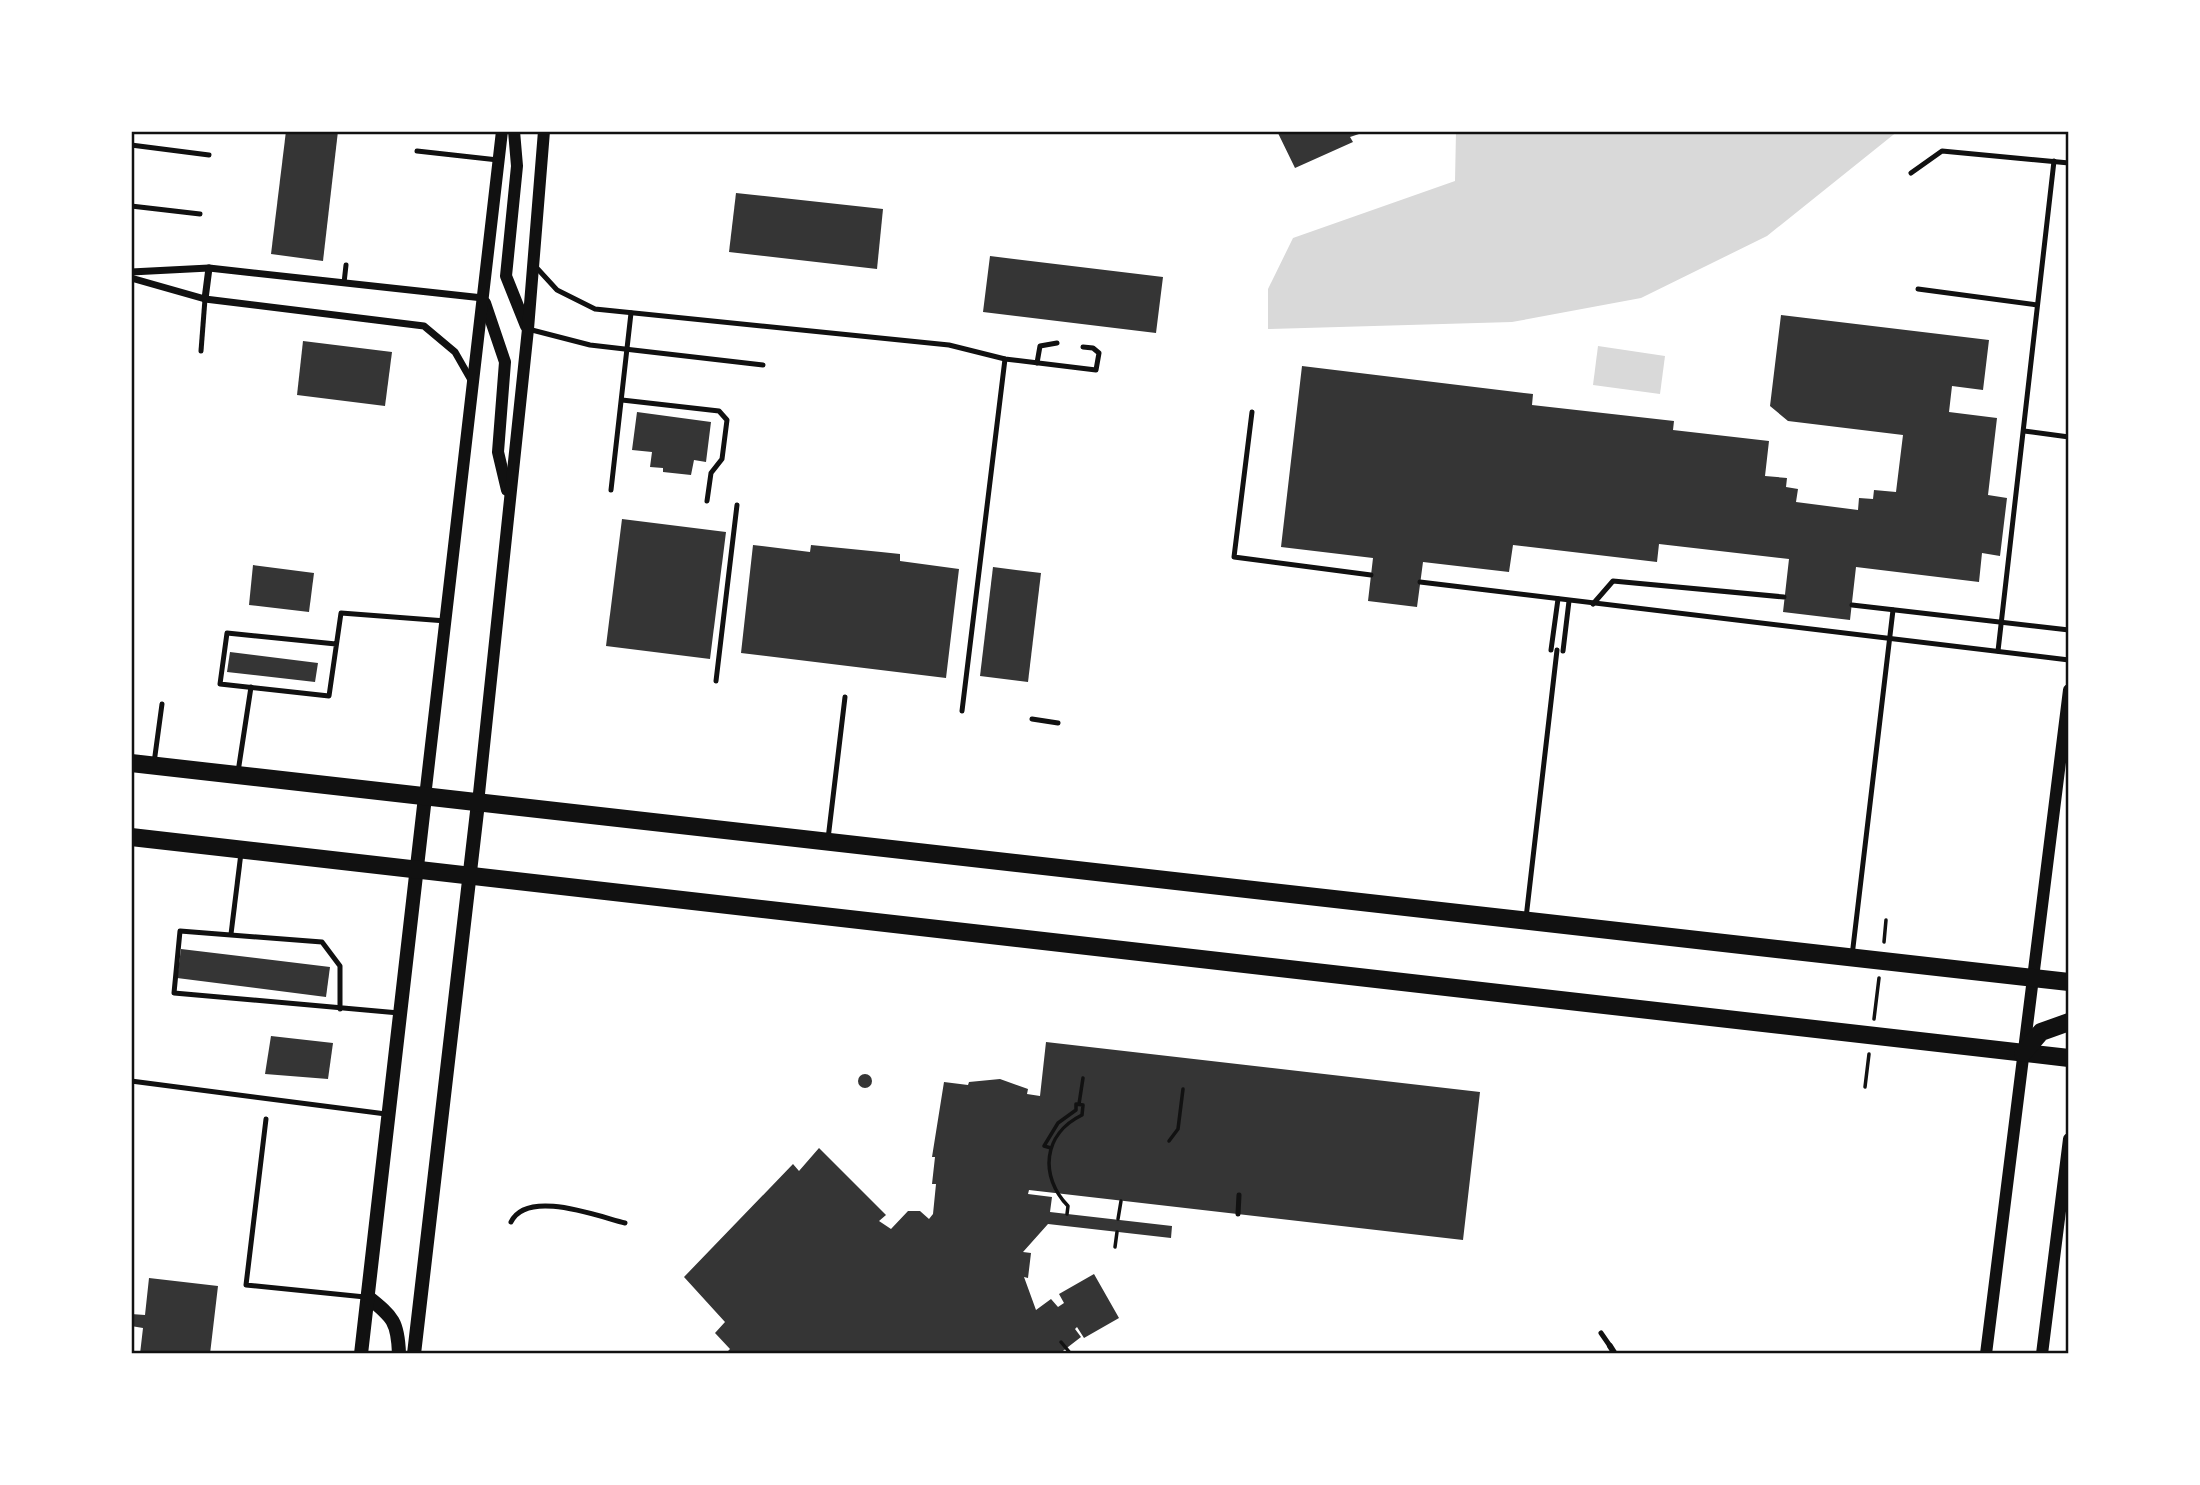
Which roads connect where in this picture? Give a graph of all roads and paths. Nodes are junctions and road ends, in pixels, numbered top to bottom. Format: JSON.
{"nodes":[{"id":1,"x":502,"y":131,"type":"edge"},
{"id":2,"x":514,"y":131,"type":"edge"},
{"id":3,"x":544,"y":131,"type":"edge"},
{"id":4,"x":131,"y":145,"type":"edge"},
{"id":5,"x":417,"y":151,"type":"dead end"},
{"id":6,"x":209,"y":155,"type":"dead end"},
{"id":7,"x":499,"y":160,"type":"junction"},
{"id":8,"x":2054,"y":161,"type":"junction"},
{"id":9,"x":2069,"y":163,"type":"edge"},
{"id":10,"x":1911,"y":173,"type":"dead end"},
{"id":11,"x":131,"y":205,"type":"edge"},
{"id":12,"x":200,"y":214,"type":"dead end"},
{"id":13,"x":533,"y":263,"type":"junction"},
{"id":14,"x":346,"y":265,"type":"dead end"},
{"id":15,"x":209,"y":268,"type":"junction"},
{"id":16,"x":131,"y":272,"type":"edge"},
{"id":17,"x":131,"y":278,"type":"edge"},
{"id":18,"x":344,"y":283,"type":"junction"},
{"id":19,"x":1917,"y":289,"type":"dead end"},
{"id":20,"x":484,"y":298,"type":"junction"},
{"id":21,"x":205,"y":299,"type":"junction"},
{"id":22,"x":2037,"y":304,"type":"junction"},
{"id":23,"x":631,"y":313,"type":"junction"},
{"id":24,"x":528,"y":329,"type":"junction"},
{"id":25,"x":1057,"y":343,"type":"dead end"},
{"id":26,"x":1083,"y":347,"type":"dead end"},
{"id":27,"x":627,"y":349,"type":"junction"},
{"id":28,"x":201,"y":351,"type":"dead end"},
{"id":29,"x":1005,"y":359,"type":"junction"},
{"id":30,"x":1037,"y":363,"type":"junction"},
{"id":31,"x":763,"y":365,"type":"dead end"},
{"id":32,"x":474,"y":385,"type":"junction"},
{"id":33,"x":622,"y":400,"type":"junction"},
{"id":34,"x":1252,"y":412,"type":"dead end"},
{"id":35,"x":2024,"y":431,"type":"junction"},
{"id":36,"x":2069,"y":436,"type":"edge"},
{"id":37,"x":611,"y":490,"type":"dead end"},
{"id":38,"x":510,"y":500,"type":"junction"},
{"id":39,"x":707,"y":501,"type":"dead end"},
{"id":40,"x":737,"y":505,"type":"dead end"},
{"id":41,"x":1371,"y":575,"type":"dead end"},
{"id":42,"x":1420,"y":582,"type":"dead end"},
{"id":43,"x":1784,"y":597,"type":"dead end"},
{"id":44,"x":1558,"y":599,"type":"junction"},
{"id":45,"x":1569,"y":601,"type":"junction"},
{"id":46,"x":1593,"y":604,"type":"junction"},
{"id":47,"x":1852,"y":605,"type":"dead end"},
{"id":48,"x":1893,"y":610,"type":"junction"},
{"id":49,"x":446,"y":621,"type":"junction"},
{"id":50,"x":2002,"y":622,"type":"junction"},
{"id":51,"x":2069,"y":630,"type":"edge"},
{"id":52,"x":1890,"y":637,"type":"junction"},
{"id":53,"x":337,"y":644,"type":"junction"},
{"id":54,"x":1557,"y":650,"type":"junction"},
{"id":55,"x":1998,"y":651,"type":"junction"},
{"id":56,"x":2069,"y":660,"type":"edge"},
{"id":57,"x":716,"y":681,"type":"dead end"},
{"id":58,"x":251,"y":687,"type":"junction"},
{"id":59,"x":2069,"y":690,"type":"edge"},
{"id":60,"x":845,"y":697,"type":"dead end"},
{"id":61,"x":162,"y":704,"type":"dead end"},
{"id":62,"x":962,"y":711,"type":"dead end"},
{"id":63,"x":1032,"y":719,"type":"dead end"},
{"id":64,"x":1058,"y":723,"type":"dead end"},
{"id":65,"x":131,"y":763,"type":"edge"},
{"id":66,"x":154,"y":766,"type":"junction"},
{"id":67,"x":238,"y":775,"type":"junction"},
{"id":68,"x":425,"y":797,"type":"junction"},
{"id":69,"x":478,"y":803,"type":"junction"},
{"id":70,"x":131,"y":837,"type":"edge"},
{"id":71,"x":828,"y":842,"type":"junction"},
{"id":72,"x":242,"y":850,"type":"junction"},
{"id":73,"x":417,"y":869,"type":"junction"},
{"id":74,"x":471,"y":876,"type":"junction"},
{"id":75,"x":1886,"y":920,"type":"dead end"},
{"id":76,"x":1525,"y":922,"type":"junction"},
{"id":77,"x":231,"y":934,"type":"junction"},
{"id":78,"x":1883,"y":946,"type":"dead end"},
{"id":79,"x":1852,"y":959,"type":"junction"},
{"id":80,"x":1880,"y":971,"type":"dead end"},
{"id":81,"x":2033,"y":978,"type":"junction"},
{"id":82,"x":2069,"y":982,"type":"edge"},
{"id":83,"x":340,"y":1009,"type":"junction"},
{"id":84,"x":401,"y":1014,"type":"junction"},
{"id":85,"x":2069,"y":1021,"type":"edge"},
{"id":86,"x":1873,"y":1023,"type":"dead end"},
{"id":87,"x":1870,"y":1048,"type":"dead end"},
{"id":88,"x":2024,"y":1053,"type":"junction"},
{"id":89,"x":2069,"y":1058,"type":"edge"},
{"id":90,"x":1083,"y":1078,"type":"dead end"},
{"id":91,"x":131,"y":1081,"type":"edge"},
{"id":92,"x":1865,"y":1087,"type":"dead end"},
{"id":93,"x":1183,"y":1089,"type":"dead end"},
{"id":94,"x":389,"y":1115,"type":"junction"},
{"id":95,"x":266,"y":1119,"type":"dead end"},
{"id":96,"x":2069,"y":1139,"type":"edge"},
{"id":97,"x":1169,"y":1141,"type":"dead end"},
{"id":98,"x":1239,"y":1195,"type":"dead end"},
{"id":99,"x":1121,"y":1201,"type":"dead end"},
{"id":100,"x":1067,"y":1214,"type":"dead end"},
{"id":101,"x":1238,"y":1214,"type":"dead end"},
{"id":102,"x":1118,"y":1219,"type":"dead end"},
{"id":103,"x":511,"y":1223,"type":"dead end"},
{"id":104,"x":625,"y":1223,"type":"dead end"},
{"id":105,"x":1117,"y":1232,"type":"dead end"},
{"id":106,"x":1115,"y":1247,"type":"dead end"},
{"id":107,"x":368,"y":1297,"type":"junction"},
{"id":108,"x":1601,"y":1333,"type":"dead end"},
{"id":109,"x":1061,"y":1342,"type":"dead end"},
{"id":110,"x":1610,"y":1346,"type":"joint"},
{"id":111,"x":361,"y":1354,"type":"edge"},
{"id":112,"x":399,"y":1354,"type":"edge"},
{"id":113,"x":414,"y":1354,"type":"edge"},
{"id":114,"x":1071,"y":1354,"type":"edge"},
{"id":115,"x":1615,"y":1354,"type":"edge"},
{"id":116,"x":1986,"y":1354,"type":"edge"},
{"id":117,"x":2042,"y":1354,"type":"edge"}],
"edges":[{"from":1,"to":7,"type":"street"},
{"from":2,"to":24,"type":"street"},
{"from":3,"to":13,"type":"street"},
{"from":4,"to":6,"type":"lane"},
{"from":5,"to":7,"type":"lane"},
{"from":7,"to":20,"type":"street"},
{"from":8,"to":9,"type":"lane"},
{"from":8,"to":10,"type":"lane"},
{"from":8,"to":22,"type":"lane"},
{"from":11,"to":12,"type":"lane"},
{"from":13,"to":23,"type":"lane"},
{"from":13,"to":24,"type":"street"},
{"from":14,"to":18,"type":"lane"},
{"from":15,"to":16,"type":"street"},
{"from":15,"to":18,"type":"street"},
{"from":15,"to":21,"type":"street"},
{"from":17,"to":21,"type":"street"},
{"from":18,"to":20,"type":"street"},
{"from":19,"to":22,"type":"lane"},
{"from":20,"to":32,"type":"street"},
{"from":20,"to":38,"type":"street"},
{"from":21,"to":28,"type":"lane"},
{"from":21,"to":32,"type":"street"},
{"from":22,"to":35,"type":"lane"},
{"from":23,"to":27,"type":"lane"},
{"from":23,"to":29,"type":"lane"},
{"from":24,"to":27,"type":"lane"},
{"from":24,"to":38,"type":"street"},
{"from":25,"to":30,"type":"lane"},
{"from":26,"to":30,"type":"lane"},
{"from":27,"to":31,"type":"lane"},
{"from":27,"to":33,"type":"lane"},
{"from":29,"to":30,"type":"lane"},
{"from":29,"to":62,"type":"lane"},
{"from":32,"to":49,"type":"street"},
{"from":33,"to":37,"type":"lane"},
{"from":33,"to":39,"type":"lane"},
{"from":34,"to":41,"type":"lane"},
{"from":35,"to":36,"type":"lane"},
{"from":35,"to":50,"type":"lane"},
{"from":38,"to":69,"type":"street"},
{"from":40,"to":57,"type":"lane"},
{"from":42,"to":44,"type":"lane"},
{"from":43,"to":46,"type":"lane"},
{"from":44,"to":45,"type":"lane"},
{"from":44,"to":54,"type":"lane"},
{"from":45,"to":46,"type":"lane"},
{"from":45,"to":54,"type":"lane"},
{"from":46,"to":52,"type":"lane"},
{"from":47,"to":48,"type":"lane"},
{"from":48,"to":50,"type":"lane"},
{"from":48,"to":52,"type":"lane"},
{"from":49,"to":53,"type":"lane"},
{"from":49,"to":68,"type":"street"},
{"from":50,"to":51,"type":"lane"},
{"from":50,"to":55,"type":"lane"},
{"from":52,"to":55,"type":"lane"},
{"from":52,"to":79,"type":"lane"},
{"from":53,"to":58,"type":"lane"},
{"from":53,"to":58,"type":"lane"},
{"from":54,"to":76,"type":"lane"},
{"from":55,"to":56,"type":"lane"},
{"from":58,"to":67,"type":"lane"},
{"from":59,"to":81,"type":"street"},
{"from":60,"to":71,"type":"lane"},
{"from":61,"to":66,"type":"lane"},
{"from":63,"to":64,"type":"lane"},
{"from":65,"to":66,"type":"main road"},
{"from":66,"to":67,"type":"main road"},
{"from":67,"to":68,"type":"main road"},
{"from":68,"to":69,"type":"main road"},
{"from":68,"to":73,"type":"main road"},
{"from":69,"to":71,"type":"main road"},
{"from":69,"to":74,"type":"main road"},
{"from":70,"to":72,"type":"main road"},
{"from":71,"to":76,"type":"main road"},
{"from":72,"to":73,"type":"main road"},
{"from":72,"to":77,"type":"lane"},
{"from":73,"to":74,"type":"main road"},
{"from":73,"to":84,"type":"main road"},
{"from":74,"to":88,"type":"main road"},
{"from":74,"to":113,"type":"main road"},
{"from":75,"to":78,"type":"path"},
{"from":76,"to":79,"type":"main road"},
{"from":77,"to":83,"type":"lane"},
{"from":77,"to":83,"type":"lane"},
{"from":79,"to":81,"type":"main road"},
{"from":80,"to":86,"type":"path"},
{"from":81,"to":82,"type":"main road"},
{"from":81,"to":88,"type":"street"},
{"from":83,"to":84,"type":"lane"},
{"from":84,"to":94,"type":"main road"},
{"from":85,"to":88,"type":"main road"},
{"from":87,"to":92,"type":"path"},
{"from":88,"to":89,"type":"main road"},
{"from":88,"to":116,"type":"street"},
{"from":90,"to":100,"type":"path"},
{"from":91,"to":94,"type":"lane"},
{"from":93,"to":97,"type":"path"},
{"from":94,"to":107,"type":"main road"},
{"from":95,"to":107,"type":"lane"},
{"from":96,"to":117,"type":"street"},
{"from":98,"to":101,"type":"lane"},
{"from":99,"to":102,"type":"path"},
{"from":103,"to":104,"type":"lane"},
{"from":105,"to":106,"type":"path"},
{"from":107,"to":111,"type":"main road"},
{"from":107,"to":112,"type":"main road"},
{"from":108,"to":110,"type":"lane"},
{"from":109,"to":114,"type":"path"},
{"from":110,"to":115,"type":"street"}]}
